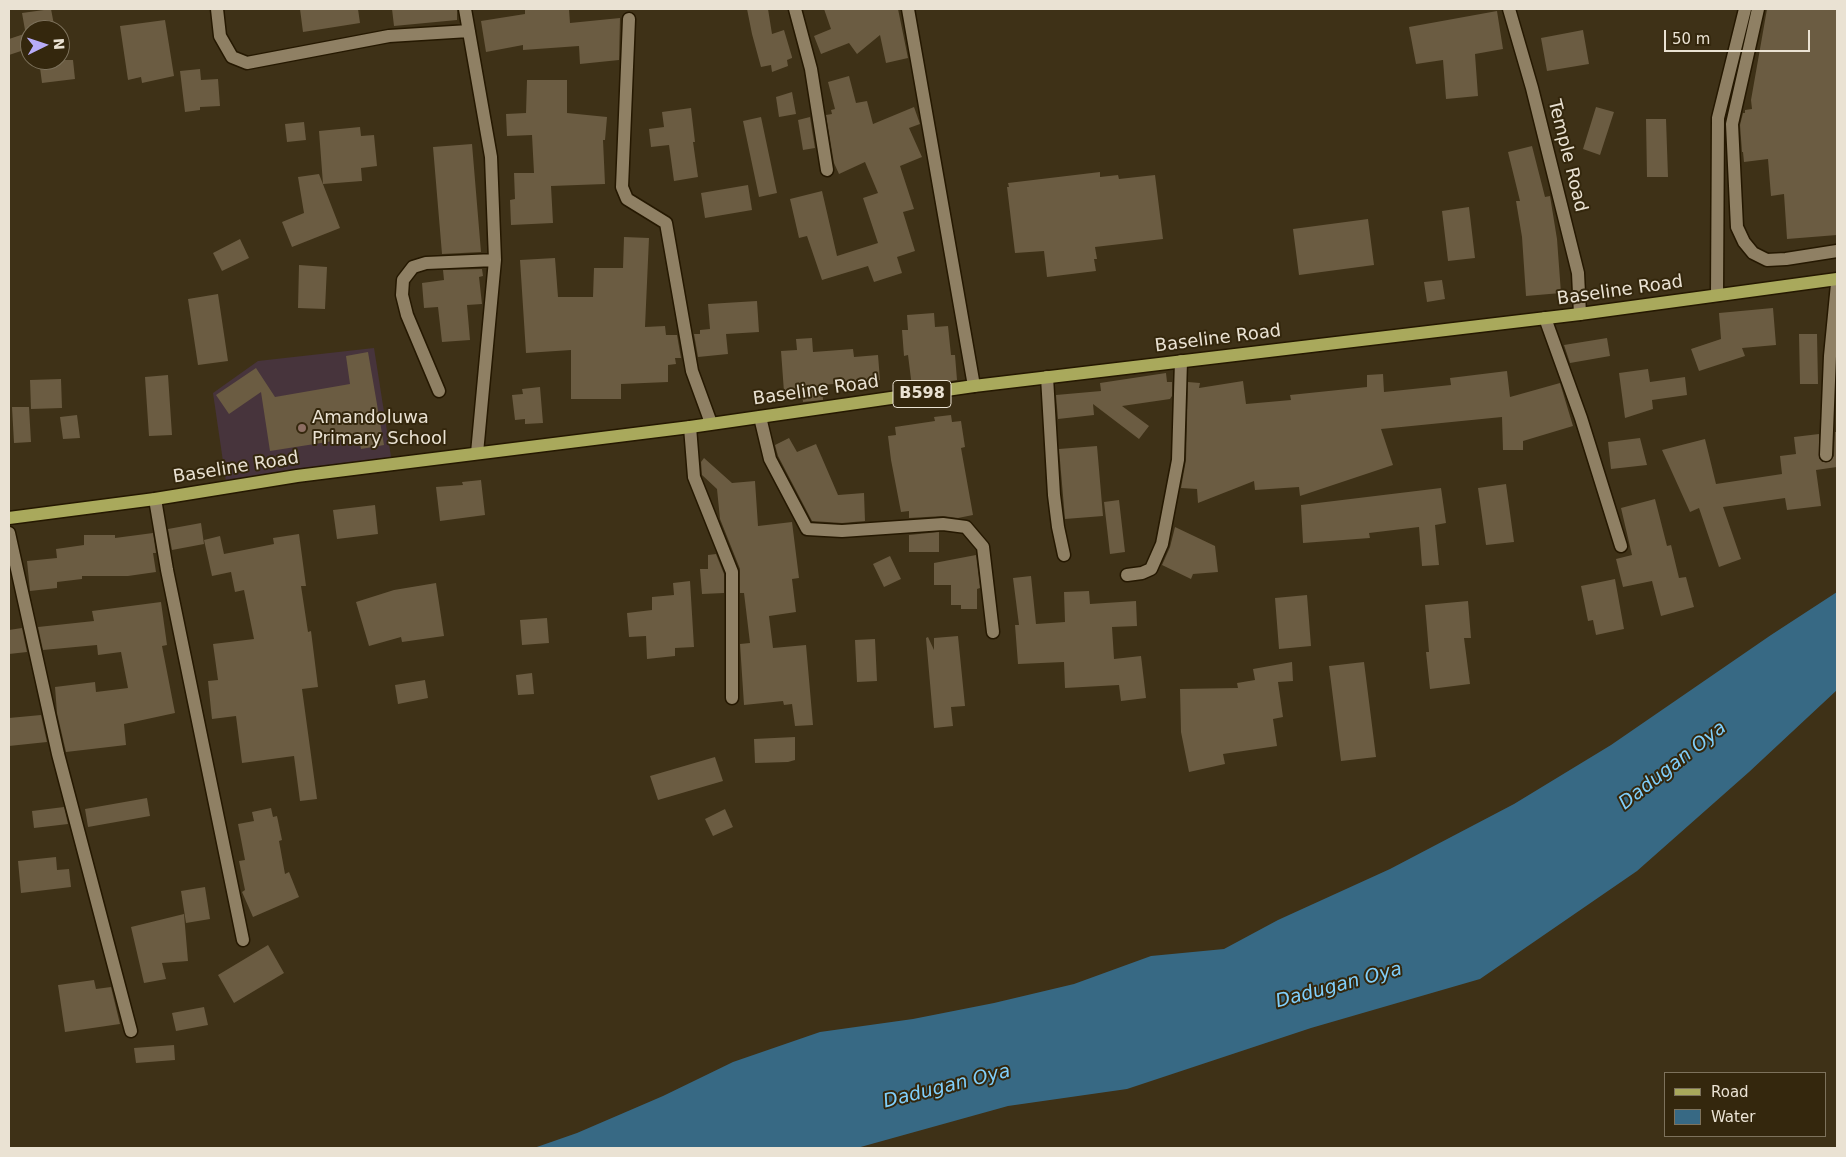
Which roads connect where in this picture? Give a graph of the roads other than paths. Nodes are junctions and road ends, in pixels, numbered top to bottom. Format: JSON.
{"nodes":[{"id":1,"x":217,"y":9,"type":"edge"},
{"id":2,"x":466,"y":9,"type":"edge"},
{"id":3,"x":795,"y":9,"type":"edge"},
{"id":4,"x":908,"y":9,"type":"edge"},
{"id":5,"x":1509,"y":9,"type":"edge"},
{"id":6,"x":1745,"y":9,"type":"edge"},
{"id":7,"x":1758,"y":9,"type":"edge"},
{"id":8,"x":628,"y":18,"type":"dead end"},
{"id":9,"x":469,"y":31,"type":"junction"},
{"id":10,"x":827,"y":170,"type":"dead end"},
{"id":11,"x":1837,"y":251,"type":"edge"},
{"id":12,"x":495,"y":260,"type":"junction"},
{"id":13,"x":1837,"y":280,"type":"edge"},
{"id":14,"x":1837,"y":284,"type":"edge"},
{"id":15,"x":1717,"y":295,"type":"junction"},
{"id":16,"x":1580,"y":314,"type":"junction"},
{"id":17,"x":1545,"y":318,"type":"junction"},
{"id":18,"x":1181,"y":361,"type":"junction"},
{"id":19,"x":1047,"y":377,"type":"junction"},
{"id":20,"x":974,"y":386,"type":"junction"},
{"id":21,"x":439,"y":391,"type":"dead end"},
{"id":22,"x":760,"y":417,"type":"junction"},
{"id":23,"x":711,"y":423,"type":"junction"},
{"id":24,"x":690,"y":427,"type":"junction"},
{"id":25,"x":477,"y":453,"type":"junction"},
{"id":26,"x":1826,"y":455,"type":"dead end"},
{"id":27,"x":155,"y":499,"type":"junction"},
{"id":28,"x":9,"y":518,"type":"edge"},
{"id":29,"x":9,"y":533,"type":"edge"},
{"id":30,"x":1622,"y":546,"type":"dead end"},
{"id":31,"x":1064,"y":555,"type":"dead end"},
{"id":32,"x":1127,"y":575,"type":"dead end"},
{"id":33,"x":993,"y":632,"type":"dead end"},
{"id":34,"x":732,"y":698,"type":"dead end"},
{"id":35,"x":243,"y":940,"type":"dead end"},
{"id":36,"x":131,"y":1031,"type":"dead end"}],
"edges":[{"from":1,"to":9,"type":"street"},
{"from":2,"to":9,"type":"street"},
{"from":3,"to":10,"type":"street"},
{"from":4,"to":20,"type":"street"},
{"from":5,"to":16,"type":"street","name":"Temple Road"},
{"from":6,"to":15,"type":"street"},
{"from":7,"to":11,"type":"street"},
{"from":8,"to":23,"type":"street"},
{"from":9,"to":12,"type":"street"},
{"from":12,"to":21,"type":"street"},
{"from":12,"to":25,"type":"street"},
{"from":13,"to":15,"type":"main road","name":"Baseline Road","number":"B598"},
{"from":14,"to":26,"type":"street"},
{"from":15,"to":16,"type":"main road","name":"Baseline Road","number":"B598"},
{"from":16,"to":17,"type":"main road","name":"Baseline Road","number":"B598"},
{"from":17,"to":18,"type":"main road","name":"Baseline Road","number":"B598"},
{"from":17,"to":30,"type":"street"},
{"from":18,"to":19,"type":"main road","name":"Baseline Road","number":"B598"},
{"from":18,"to":32,"type":"street"},
{"from":19,"to":20,"type":"main road","name":"Baseline Road","number":"B598"},
{"from":19,"to":31,"type":"street"},
{"from":20,"to":22,"type":"main road","name":"Baseline Road","number":"B598"},
{"from":22,"to":23,"type":"main road","name":"Baseline Road","number":"B598"},
{"from":22,"to":33,"type":"street"},
{"from":23,"to":24,"type":"main road","name":"Baseline Road","number":"B598"},
{"from":24,"to":25,"type":"main road","name":"Baseline Road","number":"B598"},
{"from":24,"to":34,"type":"street"},
{"from":25,"to":27,"type":"main road","name":"Baseline Road","number":"B598"},
{"from":27,"to":28,"type":"main road","name":"Baseline Road","number":"B598"},
{"from":27,"to":35,"type":"street"},
{"from":29,"to":36,"type":"street"}]}
